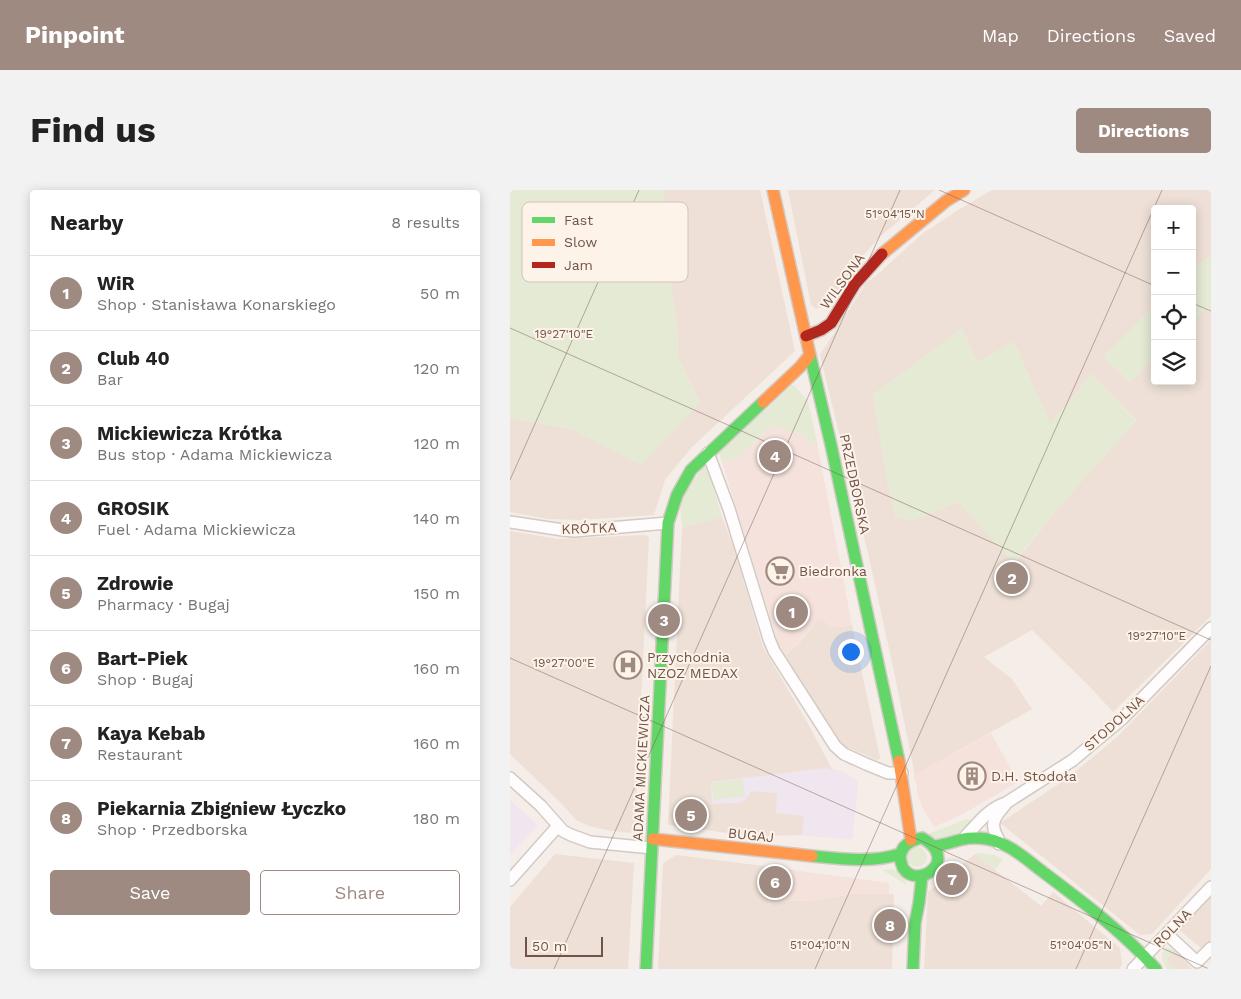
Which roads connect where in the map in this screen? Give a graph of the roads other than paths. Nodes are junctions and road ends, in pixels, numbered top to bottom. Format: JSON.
{"nodes":[{"id":1,"x":773,"y":190,"type":"edge"},
{"id":2,"x":964,"y":190,"type":"edge"},
{"id":3,"x":946,"y":196,"type":"edge"},
{"id":4,"x":806,"y":336,"type":"junction"},
{"id":5,"x":810,"y":355,"type":"junction"},
{"id":6,"x":708,"y":453,"type":"junction"},
{"id":7,"x":510,"y":522,"type":"edge"},
{"id":8,"x":668,"y":523,"type":"junction"},
{"id":9,"x":1211,"y":628,"type":"edge"},
{"id":10,"x":902,"y":773,"type":"junction"},
{"id":11,"x":510,"y":778,"type":"edge"},
{"id":12,"x":1006,"y":803,"type":"junction"},
{"id":13,"x":558,"y":826,"type":"junction"},
{"id":14,"x":964,"y":838,"type":"junction"},
{"id":15,"x":916,"y":839,"type":"junction"},
{"id":16,"x":652,"y":844,"type":"junction"},
{"id":17,"x":1000,"y":844,"type":"junction"},
{"id":18,"x":935,"y":846,"type":"junction"},
{"id":19,"x":938,"y":858,"type":"junction"},
{"id":20,"x":901,"y":859,"type":"junction"},
{"id":21,"x":910,"y":874,"type":"junction"},
{"id":22,"x":922,"y":876,"type":"junction"},
{"id":23,"x":510,"y":880,"type":"edge"},
{"id":24,"x":1211,"y":887,"type":"edge"},
{"id":25,"x":915,"y":923,"type":"junction"},
{"id":26,"x":1167,"y":934,"type":"junction"},
{"id":27,"x":1211,"y":948,"type":"edge"},
{"id":28,"x":1145,"y":956,"type":"junction"},
{"id":29,"x":646,"y":969,"type":"edge"},
{"id":30,"x":913,"y":969,"type":"edge"},
{"id":31,"x":1133,"y":969,"type":"edge"},
{"id":32,"x":1156,"y":969,"type":"edge"}],
"edges":[{"from":1,"to":4,"type":"street","name":"PRZEDBORSKA"},
{"from":2,"to":3,"type":"street","name":"WILSONA"},
{"from":3,"to":4,"type":"street","name":"WILSONA"},
{"from":4,"to":5,"type":"street","name":"PRZEDBORSKA"},
{"from":5,"to":6,"type":"street","name":"ADAMA MICKIEWICZA"},
{"from":5,"to":10,"type":"street","name":"PRZEDBORSKA"},
{"from":6,"to":8,"type":"street","name":"ADAMA MICKIEWICZA"},
{"from":6,"to":10,"type":"street"},
{"from":7,"to":8,"type":"street","name":"KRÓTKA"},
{"from":8,"to":16,"type":"street","name":"ADAMA MICKIEWICZA"},
{"from":9,"to":12,"type":"street","name":"STODOLNA"},
{"from":10,"to":15,"type":"street","name":"PRZEDBORSKA"},
{"from":11,"to":13,"type":"street","name":"BUGAJ"},
{"from":12,"to":14,"type":"street","name":"STODOLNA"},
{"from":12,"to":17,"type":"street","name":"STODOLNA"},
{"from":13,"to":16,"type":"street","name":"BUGAJ"},
{"from":13,"to":23,"type":"street"},
{"from":14,"to":17,"type":"street"},
{"from":14,"to":18,"type":"street"},
{"from":15,"to":18,"type":"street"},
{"from":15,"to":20,"type":"street"},
{"from":16,"to":20,"type":"street","name":"BUGAJ"},
{"from":16,"to":29,"type":"street","name":"ADAMA MICKIEWICZA"},
{"from":17,"to":19,"type":"street"},
{"from":17,"to":28,"type":"street"},
{"from":18,"to":19,"type":"street"},
{"from":19,"to":22,"type":"street"},
{"from":20,"to":21,"type":"street"},
{"from":21,"to":22,"type":"street"},
{"from":21,"to":25,"type":"street"},
{"from":22,"to":25,"type":"street"},
{"from":24,"to":26,"type":"street","name":"ROLNA"},
{"from":25,"to":30,"type":"street"},
{"from":26,"to":27,"type":"street"},
{"from":26,"to":28,"type":"street","name":"ROLNA"},
{"from":28,"to":31,"type":"street","name":"ROLNA"},
{"from":28,"to":32,"type":"street"}]}
